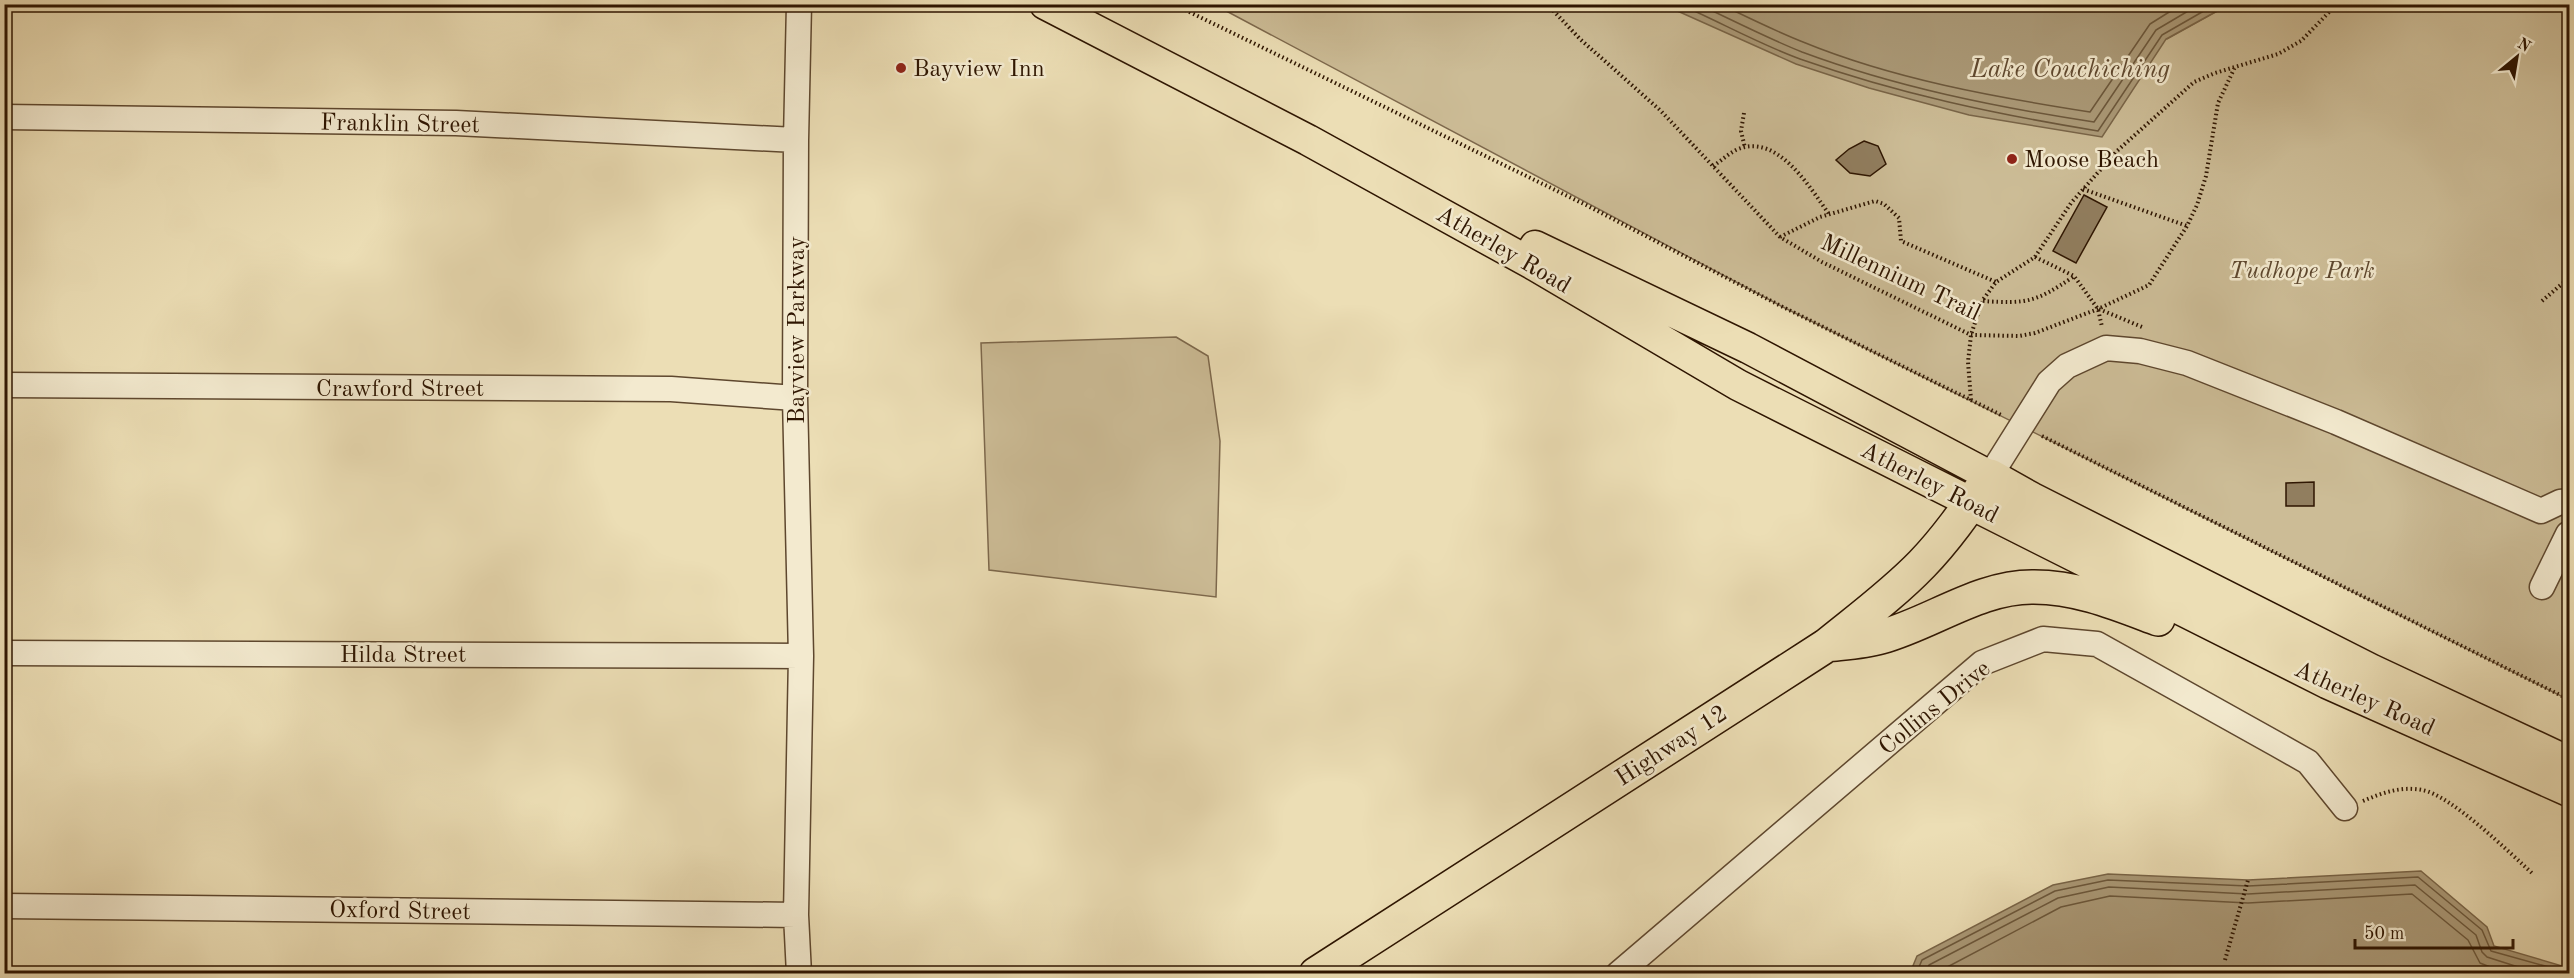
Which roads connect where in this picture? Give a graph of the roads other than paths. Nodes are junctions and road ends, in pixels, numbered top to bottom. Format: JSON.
{"nodes":[{"id":1,"x":799,"y":4,"type":"edge"},
{"id":2,"x":1046,"y":4,"type":"edge"},
{"id":3,"x":4,"y":117,"type":"edge"},
{"id":4,"x":796,"y":140,"type":"junction"},
{"id":5,"x":1308,"y":140,"type":"junction"},
{"id":6,"x":4,"y":385,"type":"edge"},
{"id":7,"x":795,"y":398,"type":"junction"},
{"id":8,"x":1990,"y":476,"type":"junction"},
{"id":9,"x":2570,"y":501,"type":"edge"},
{"id":10,"x":1972,"y":503,"type":"junction"},
{"id":11,"x":2541,"y":511,"type":"junction"},
{"id":12,"x":2569,"y":534,"type":"edge"},
{"id":13,"x":2542,"y":587,"type":"dead end"},
{"id":14,"x":1827,"y":645,"type":"junction"},
{"id":15,"x":4,"y":653,"type":"edge"},
{"id":16,"x":801,"y":656,"type":"junction"},
{"id":17,"x":2328,"y":682,"type":"junction"},
{"id":18,"x":2570,"y":764,"type":"edge"},
{"id":19,"x":2570,"y":789,"type":"edge"},
{"id":20,"x":2346,"y":808,"type":"road end"},
{"id":21,"x":4,"y":906,"type":"edge"},
{"id":22,"x":796,"y":915,"type":"junction"},
{"id":23,"x":800,"y":974,"type":"edge"},
{"id":24,"x":1316,"y":974,"type":"edge"},
{"id":25,"x":1618,"y":974,"type":"edge"}],
"edges":[{"from":1,"to":4,"type":"street","name":"Bayview Parkway"},
{"from":2,"to":5,"type":"main road","name":"Atherley Road"},
{"from":3,"to":4,"type":"street","name":"Franklin Street"},
{"from":4,"to":7,"type":"street","name":"Bayview Parkway"},
{"from":5,"to":8,"type":"main road","name":"Atherley Road"},
{"from":5,"to":10,"type":"main road","name":"Atherley Road"},
{"from":6,"to":7,"type":"street","name":"Crawford Street"},
{"from":7,"to":16,"type":"street","name":"Bayview Parkway"},
{"from":8,"to":10,"type":"highway","name":"Highway 12"},
{"from":8,"to":11,"type":"street"},
{"from":8,"to":18,"type":"highway","name":"Atherley Road"},
{"from":9,"to":11,"type":"street"},
{"from":10,"to":14,"type":"highway","name":"Highway 12"},
{"from":10,"to":17,"type":"highway","name":"Atherley Road"},
{"from":11,"to":12,"type":"street"},
{"from":12,"to":13,"type":"street"},
{"from":14,"to":17,"type":"highway"},
{"from":14,"to":24,"type":"highway","name":"Highway 12"},
{"from":15,"to":16,"type":"street","name":"Hilda Street"},
{"from":16,"to":22,"type":"street","name":"Bayview Parkway"},
{"from":17,"to":19,"type":"highway","name":"Atherley Road"},
{"from":20,"to":25,"type":"street","name":"Collins Drive"},
{"from":21,"to":22,"type":"street","name":"Oxford Street"},
{"from":22,"to":23,"type":"street"}]}
